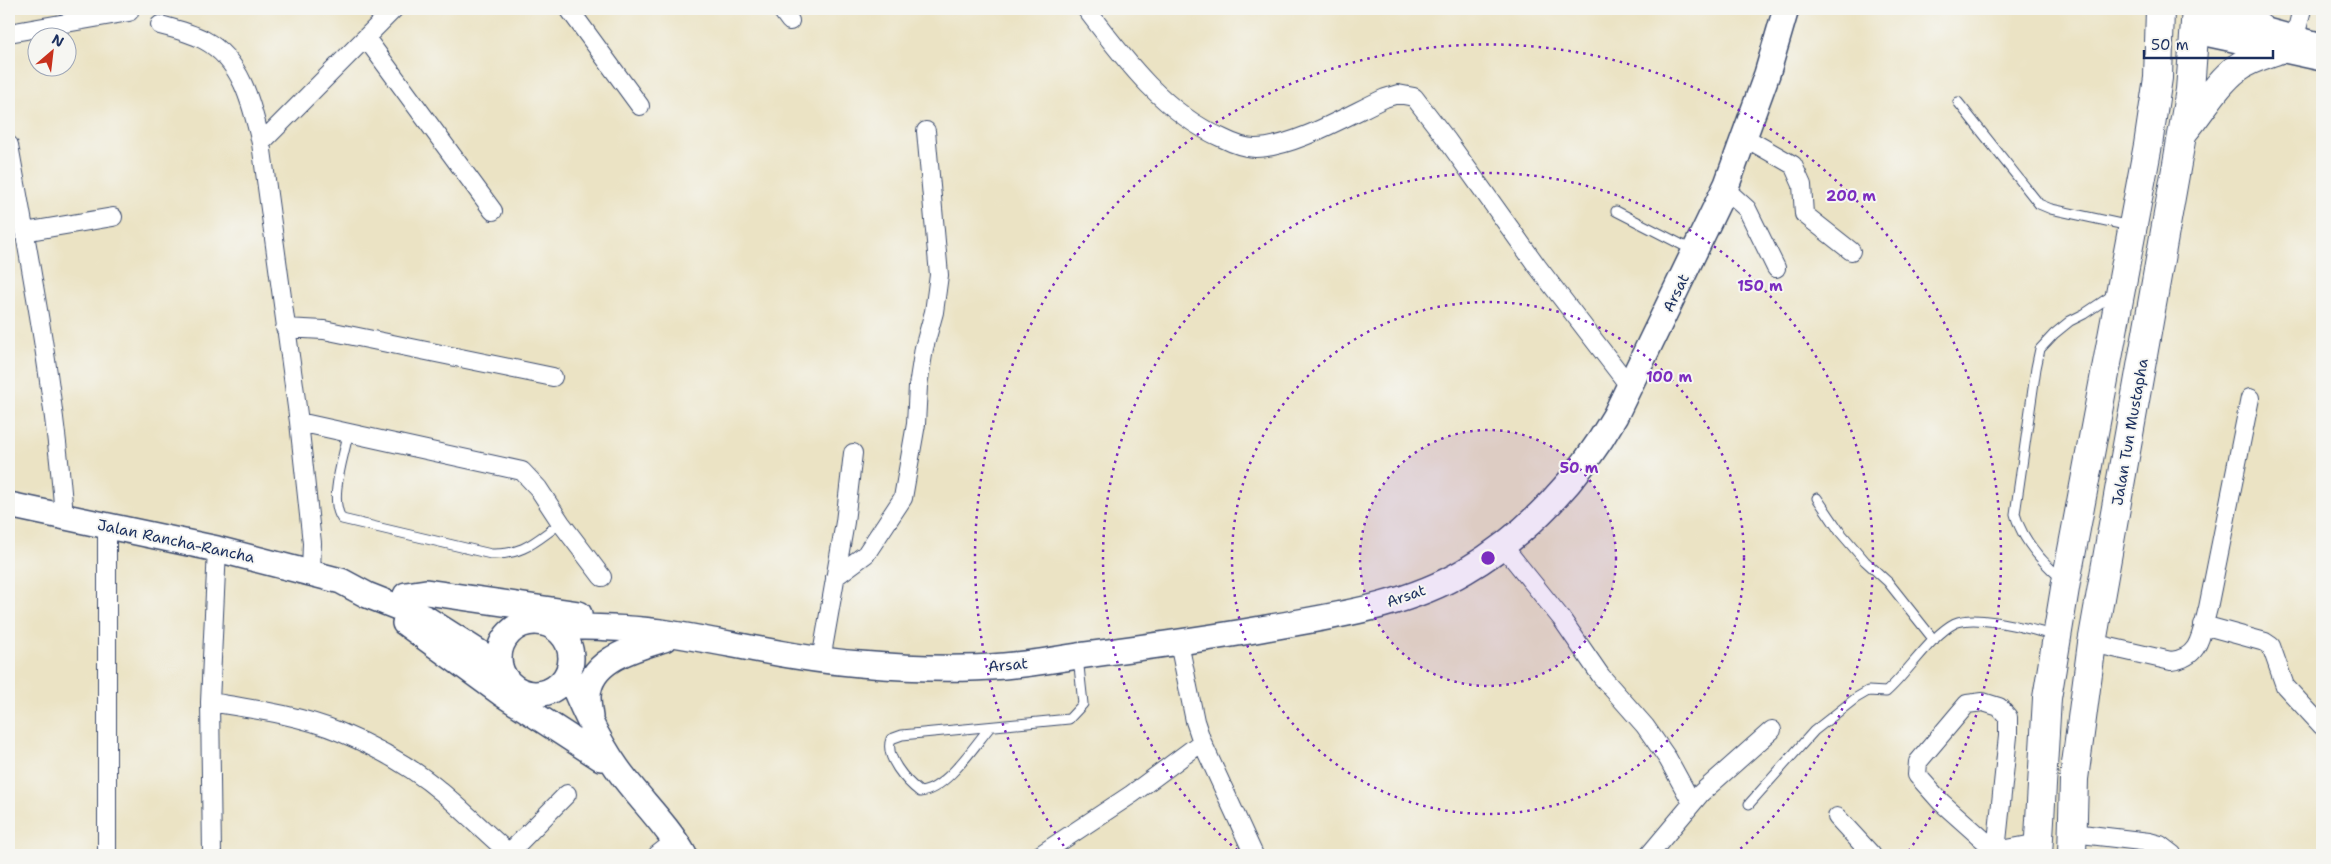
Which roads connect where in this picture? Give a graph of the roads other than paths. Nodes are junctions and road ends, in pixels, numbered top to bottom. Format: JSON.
{"nodes":[{"id":1,"x":394,"y":9,"type":"edge"},
{"id":2,"x":569,"y":9,"type":"edge"},
{"id":3,"x":1086,"y":9,"type":"edge"},
{"id":4,"x":1786,"y":9,"type":"edge"},
{"id":5,"x":2160,"y":9,"type":"edge"},
{"id":6,"x":2236,"y":9,"type":"edge"},
{"id":7,"x":2301,"y":9,"type":"edge"},
{"id":8,"x":130,"y":12,"type":"dead end"},
{"id":9,"x":2192,"y":13,"type":"edge"},
{"id":10,"x":160,"y":25,"type":"dead end"},
{"id":11,"x":9,"y":33,"type":"edge"},
{"id":12,"x":366,"y":38,"type":"junction"},
{"id":13,"x":2279,"y":39,"type":"junction"},
{"id":14,"x":2322,"y":46,"type":"edge"},
{"id":15,"x":2322,"y":58,"type":"edge"},
{"id":16,"x":2158,"y":78,"type":"junction"},
{"id":17,"x":1958,"y":102,"type":"dead end"},
{"id":18,"x":640,"y":106,"type":"dead end"},
{"id":19,"x":926,"y":131,"type":"dead end"},
{"id":20,"x":2182,"y":134,"type":"junction"},
{"id":21,"x":1744,"y":137,"type":"junction"},
{"id":22,"x":261,"y":143,"type":"junction"},
{"id":23,"x":9,"y":145,"type":"edge"},
{"id":24,"x":1725,"y":189,"type":"junction"},
{"id":25,"x":1616,"y":211,"type":"dead end"},
{"id":26,"x":493,"y":212,"type":"dead end"},
{"id":27,"x":114,"y":217,"type":"dead end"},
{"id":28,"x":2132,"y":226,"type":"junction"},
{"id":29,"x":24,"y":232,"type":"junction"},
{"id":30,"x":1851,"y":251,"type":"dead end"},
{"id":31,"x":1696,"y":252,"type":"junction"},
{"id":32,"x":1776,"y":268,"type":"dead end"},
{"id":33,"x":2120,"y":289,"type":"junction"},
{"id":34,"x":285,"y":328,"type":"junction"},
{"id":35,"x":553,"y":377,"type":"dead end"},
{"id":36,"x":1630,"y":387,"type":"junction"},
{"id":37,"x":2250,"y":398,"type":"dead end"},
{"id":38,"x":298,"y":422,"type":"junction"},
{"id":39,"x":348,"y":434,"type":"junction"},
{"id":40,"x":853,"y":453,"type":"dead end"},
{"id":41,"x":1817,"y":498,"type":"dead end"},
{"id":42,"x":9,"y":505,"type":"edge"},
{"id":43,"x":64,"y":517,"type":"junction"},
{"id":44,"x":561,"y":523,"type":"junction"},
{"id":45,"x":107,"y":526,"type":"junction"},
{"id":46,"x":1503,"y":546,"type":"junction"},
{"id":47,"x":218,"y":548,"type":"junction"},
{"id":48,"x":312,"y":572,"type":"junction"},
{"id":49,"x":602,"y":577,"type":"dead end"},
{"id":50,"x":835,"y":577,"type":"junction"},
{"id":51,"x":342,"y":581,"type":"junction"},
{"id":52,"x":2066,"y":582,"type":"junction"},
{"id":53,"x":367,"y":595,"type":"junction"},
{"id":54,"x":406,"y":595,"type":"junction"},
{"id":55,"x":519,"y":625,"type":"junction"},
{"id":56,"x":2203,"y":625,"type":"junction"},
{"id":57,"x":552,"y":626,"type":"junction"},
{"id":58,"x":653,"y":634,"type":"junction"},
{"id":59,"x":2058,"y":636,"type":"junction"},
{"id":60,"x":1934,"y":640,"type":"junction"},
{"id":61,"x":2092,"y":643,"type":"junction"},
{"id":62,"x":1180,"y":644,"type":"junction"},
{"id":63,"x":1078,"y":656,"type":"junction"},
{"id":64,"x":821,"y":660,"type":"junction"},
{"id":65,"x":500,"y":666,"type":"junction"},
{"id":66,"x":569,"y":669,"type":"junction"},
{"id":67,"x":533,"y":695,"type":"junction"},
{"id":68,"x":210,"y":702,"type":"junction"},
{"id":69,"x":990,"y":726,"type":"junction"},
{"id":70,"x":2322,"y":726,"type":"edge"},
{"id":71,"x":591,"y":728,"type":"junction"},
{"id":72,"x":1772,"y":730,"type":"dead end"},
{"id":73,"x":1202,"y":742,"type":"junction"},
{"id":74,"x":609,"y":763,"type":"junction"},
{"id":75,"x":567,"y":794,"type":"dead end"},
{"id":76,"x":1692,"y":803,"type":"junction"},
{"id":77,"x":1749,"y":804,"type":"dead end"},
{"id":78,"x":1837,"y":817,"type":"dead end"},
{"id":79,"x":2073,"y":844,"type":"edge"},
{"id":80,"x":2039,"y":849,"type":"edge"},
{"id":81,"x":672,"y":850,"type":"edge"},
{"id":82,"x":1995,"y":853,"type":"edge"},
{"id":83,"x":508,"y":854,"type":"edge"},
{"id":84,"x":107,"y":855,"type":"edge"},
{"id":85,"x":212,"y":855,"type":"edge"},
{"id":86,"x":1040,"y":855,"type":"edge"},
{"id":87,"x":1254,"y":855,"type":"edge"},
{"id":88,"x":1649,"y":855,"type":"edge"},
{"id":89,"x":1872,"y":855,"type":"edge"},
{"id":90,"x":2173,"y":855,"type":"edge"}],
"edges":[{"from":1,"to":12,"type":"street"},
{"from":2,"to":18,"type":"street"},
{"from":3,"to":36,"type":"street"},
{"from":4,"to":21,"type":"main road","name":"Arsat"},
{"from":5,"to":16,"type":"main road"},
{"from":6,"to":13,"type":"main road"},
{"from":7,"to":13,"type":"street"},
{"from":8,"to":11,"type":"street"},
{"from":9,"to":13,"type":"main road"},
{"from":9,"to":16,"type":"main road"},
{"from":9,"to":20,"type":"main road","name":"Jalan Tun Mustapha"},
{"from":10,"to":22,"type":"street"},
{"from":12,"to":22,"type":"street"},
{"from":12,"to":26,"type":"street"},
{"from":13,"to":14,"type":"main road"},
{"from":13,"to":15,"type":"main road"},
{"from":13,"to":20,"type":"main road"},
{"from":16,"to":28,"type":"main road"},
{"from":17,"to":28,"type":"lane"},
{"from":19,"to":50,"type":"street"},
{"from":20,"to":61,"type":"main road","name":"Jalan Tun Mustapha"},
{"from":21,"to":24,"type":"main road","name":"Arsat"},
{"from":21,"to":30,"type":"street"},
{"from":22,"to":34,"type":"street"},
{"from":23,"to":29,"type":"street"},
{"from":24,"to":31,"type":"main road","name":"Arsat"},
{"from":24,"to":32,"type":"street"},
{"from":25,"to":31,"type":"lane"},
{"from":27,"to":29,"type":"street"},
{"from":28,"to":33,"type":"main road"},
{"from":29,"to":43,"type":"street"},
{"from":31,"to":36,"type":"main road","name":"Arsat"},
{"from":33,"to":52,"type":"main road"},
{"from":33,"to":52,"type":"lane"},
{"from":34,"to":35,"type":"street"},
{"from":34,"to":38,"type":"street"},
{"from":36,"to":46,"type":"main road","name":"Arsat"},
{"from":37,"to":56,"type":"street"},
{"from":38,"to":39,"type":"street"},
{"from":38,"to":48,"type":"street"},
{"from":39,"to":44,"type":"street"},
{"from":39,"to":44,"type":"lane"},
{"from":40,"to":50,"type":"street"},
{"from":41,"to":60,"type":"lane"},
{"from":42,"to":43,"type":"main road","name":"Jalan Rancha-Rancha"},
{"from":43,"to":45,"type":"main road","name":"Jalan Rancha-Rancha"},
{"from":44,"to":49,"type":"street"},
{"from":45,"to":47,"type":"main road","name":"Jalan Rancha-Rancha"},
{"from":45,"to":84,"type":"street"},
{"from":46,"to":62,"type":"main road","name":"Arsat"},
{"from":46,"to":76,"type":"street"},
{"from":47,"to":48,"type":"main road","name":"Jalan Rancha-Rancha"},
{"from":47,"to":68,"type":"street"},
{"from":48,"to":51,"type":"main road","name":"Jalan Rancha-Rancha"},
{"from":50,"to":64,"type":"street"},
{"from":51,"to":53,"type":"main road"},
{"from":51,"to":54,"type":"main road"},
{"from":52,"to":59,"type":"main road"},
{"from":53,"to":65,"type":"main road"},
{"from":53,"to":74,"type":"main road"},
{"from":54,"to":55,"type":"main road"},
{"from":54,"to":58,"type":"main road"},
{"from":55,"to":57,"type":"main road"},
{"from":55,"to":65,"type":"main road"},
{"from":56,"to":61,"type":"street"},
{"from":56,"to":70,"type":"street"},
{"from":57,"to":58,"type":"main road"},
{"from":57,"to":66,"type":"main road"},
{"from":58,"to":64,"type":"main road","name":"Arsat"},
{"from":58,"to":66,"type":"main road"},
{"from":58,"to":71,"type":"main road"},
{"from":59,"to":60,"type":"lane"},
{"from":59,"to":80,"type":"main road"},
{"from":60,"to":77,"type":"lane"},
{"from":61,"to":79,"type":"main road","name":"Jalan Tun Mustapha"},
{"from":62,"to":63,"type":"main road","name":"Arsat"},
{"from":62,"to":73,"type":"street"},
{"from":63,"to":64,"type":"main road","name":"Arsat"},
{"from":63,"to":69,"type":"lane"},
{"from":65,"to":67,"type":"main road"},
{"from":66,"to":67,"type":"main road"},
{"from":66,"to":71,"type":"main road"},
{"from":67,"to":74,"type":"main road"},
{"from":68,"to":83,"type":"street"},
{"from":68,"to":85,"type":"street"},
{"from":69,"to":69,"type":"lane"},
{"from":71,"to":74,"type":"main road"},
{"from":72,"to":76,"type":"street"},
{"from":73,"to":86,"type":"street"},
{"from":73,"to":87,"type":"street"},
{"from":74,"to":81,"type":"main road"},
{"from":75,"to":83,"type":"street"},
{"from":76,"to":88,"type":"street"},
{"from":78,"to":89,"type":"street"},
{"from":79,"to":90,"type":"street"},
{"from":80,"to":82,"type":"street"},
{"from":82,"to":82,"type":"street"}]}
